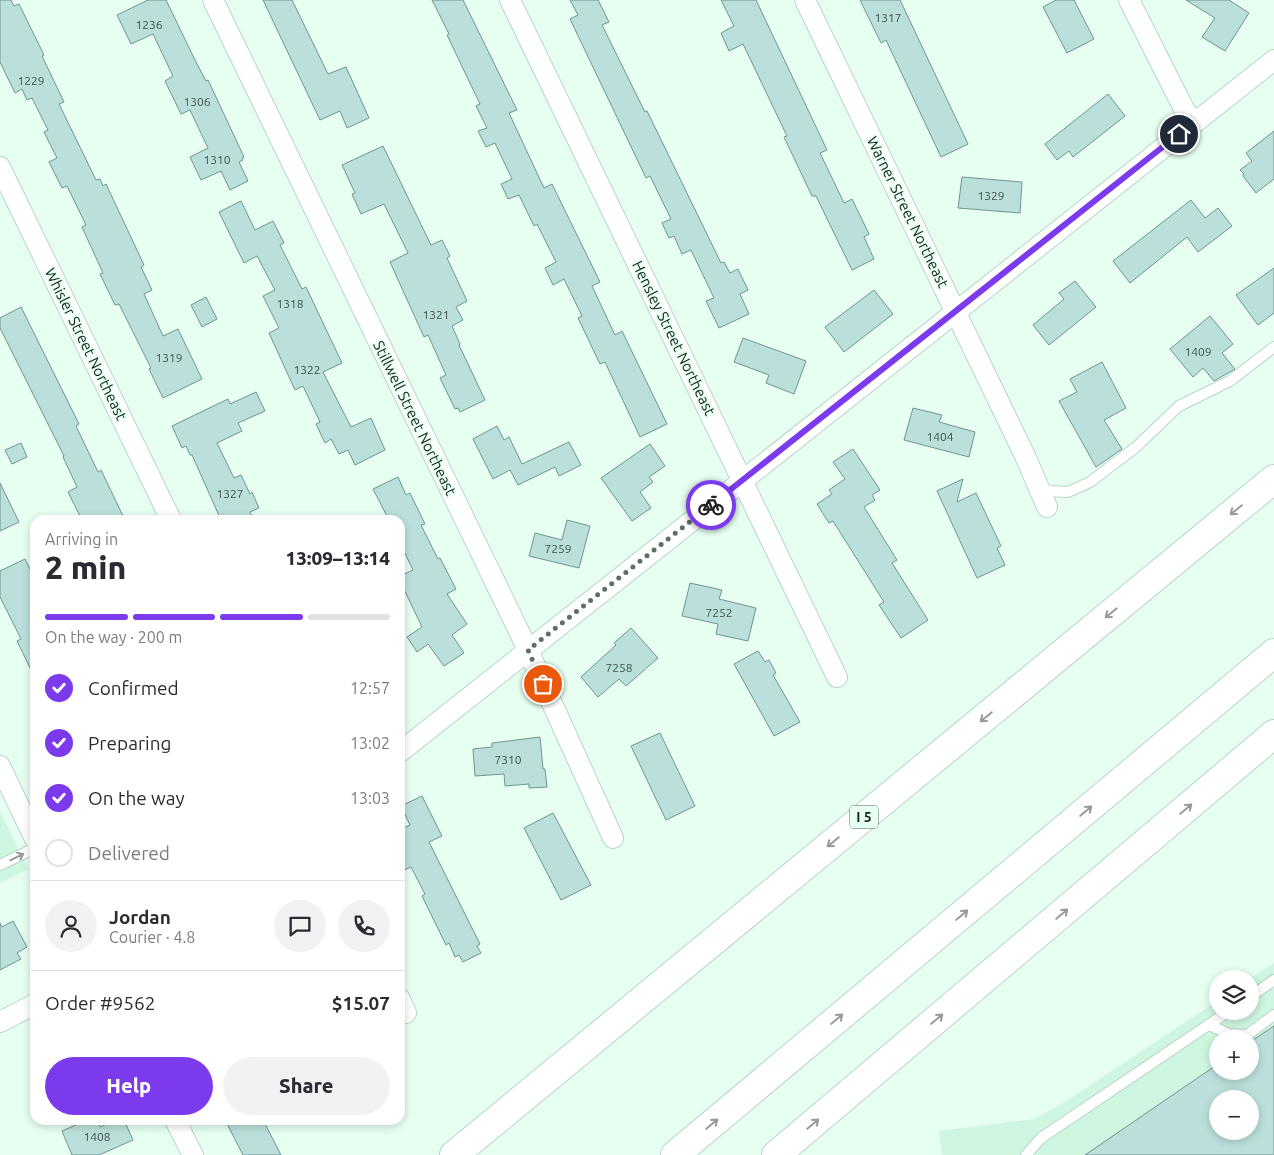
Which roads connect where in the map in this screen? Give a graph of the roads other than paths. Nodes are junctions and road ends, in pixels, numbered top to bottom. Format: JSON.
{"nodes":[{"id":1,"x":213,"y":0,"type":"edge"},
{"id":2,"x":510,"y":0,"type":"edge"},
{"id":3,"x":806,"y":0,"type":"edge"},
{"id":4,"x":1129,"y":0,"type":"edge"},
{"id":5,"x":1274,"y":60,"type":"edge"},
{"id":6,"x":1194,"y":123,"type":"junction"},
{"id":7,"x":0,"y":167,"type":"edge"},
{"id":8,"x":956,"y":311,"type":"junction"},
{"id":9,"x":1274,"y":347,"type":"edge"},
{"id":10,"x":1274,"y":479,"type":"edge"},
{"id":11,"x":743,"y":480,"type":"junction"},
{"id":12,"x":1039,"y":487,"type":"junction"},
{"id":13,"x":1047,"y":507,"type":"dead end"},
{"id":14,"x":169,"y":515,"type":"edge"},
{"id":15,"x":528,"y":650,"type":"junction"},
{"id":16,"x":1274,"y":653,"type":"edge"},
{"id":17,"x":837,"y":677,"type":"dead end"},
{"id":18,"x":1274,"y":734,"type":"edge"},
{"id":19,"x":405,"y":748,"type":"edge"},
{"id":20,"x":0,"y":766,"type":"edge"},
{"id":21,"x":30,"y":829,"type":"edge"},
{"id":22,"x":613,"y":838,"type":"dead end"},
{"id":23,"x":30,"y":850,"type":"edge"},
{"id":24,"x":0,"y":865,"type":"edge"},
{"id":25,"x":1274,"y":980,"type":"edge"},
{"id":26,"x":1259,"y":991,"type":"edge"},
{"id":27,"x":30,"y":1007,"type":"edge"},
{"id":28,"x":1274,"y":1015,"type":"edge"},
{"id":29,"x":1216,"y":1020,"type":"edge"},
{"id":30,"x":0,"y":1022,"type":"edge"},
{"id":31,"x":1209,"y":1025,"type":"junction"},
{"id":32,"x":178,"y":1125,"type":"edge"},
{"id":33,"x":193,"y":1155,"type":"edge"},
{"id":34,"x":454,"y":1155,"type":"edge"},
{"id":35,"x":675,"y":1155,"type":"edge"},
{"id":36,"x":776,"y":1155,"type":"edge"},
{"id":37,"x":1026,"y":1155,"type":"edge"}],
"edges":[{"from":1,"to":15,"type":"street","name":"Stillwell Street Northeast"},
{"from":2,"to":11,"type":"street","name":"Hensley Street Northeast"},
{"from":3,"to":8,"type":"street","name":"Warner Street Northeast"},
{"from":4,"to":6,"type":"street"},
{"from":5,"to":6,"type":"street"},
{"from":6,"to":8,"type":"street"},
{"from":7,"to":14,"type":"street","name":"Whisler Street Northeast"},
{"from":8,"to":11,"type":"street"},
{"from":8,"to":12,"type":"street","name":"Warner Street Northeast"},
{"from":9,"to":12,"type":"lane"},
{"from":10,"to":34,"type":"highway","number":"I 5","one_way":true},
{"from":11,"to":15,"type":"street"},
{"from":11,"to":17,"type":"street","name":"Hensley Street Northeast"},
{"from":12,"to":13,"type":"street","name":"Warner Street Northeast"},
{"from":15,"to":19,"type":"street"},
{"from":15,"to":22,"type":"street","name":"Stillwell Street Northeast"},
{"from":35,"to":16,"type":"highway","one_way":true},
{"from":36,"to":18,"type":"highway","one_way":true},
{"from":20,"to":21,"type":"street"},
{"from":24,"to":23,"type":"lane","one_way":true},
{"from":25,"to":26,"type":"lane"},
{"from":27,"to":30,"type":"street"},
{"from":28,"to":31,"type":"lane"},
{"from":29,"to":31,"type":"lane"},
{"from":31,"to":37,"type":"lane"},
{"from":32,"to":33,"type":"street"}]}
